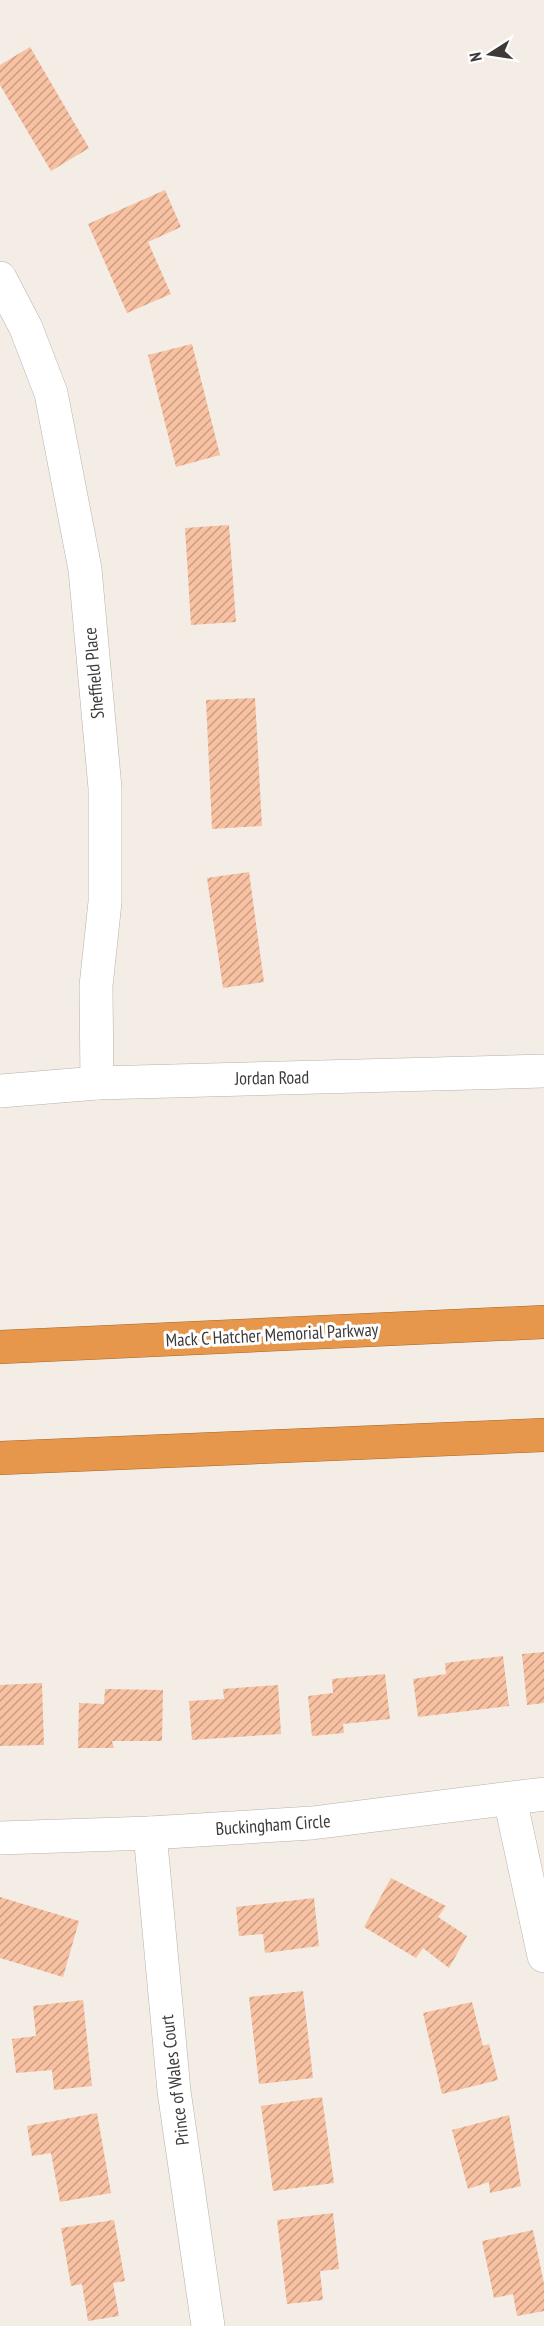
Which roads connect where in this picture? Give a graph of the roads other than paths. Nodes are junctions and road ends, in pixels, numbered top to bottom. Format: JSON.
{"nodes":[{"id":1,"x":0,"y":278,"type":"edge"},
{"id":2,"x":544,"y":1071,"type":"edge"},
{"id":3,"x":97,"y":1083,"type":"junction"},
{"id":4,"x":0,"y":1091,"type":"edge"},
{"id":5,"x":544,"y":1322,"type":"edge"},
{"id":6,"x":0,"y":1347,"type":"edge"},
{"id":7,"x":544,"y":1436,"type":"edge"},
{"id":8,"x":0,"y":1458,"type":"edge"},
{"id":9,"x":544,"y":1794,"type":"edge"},
{"id":10,"x":510,"y":1799,"type":"junction"},
{"id":11,"x":150,"y":1833,"type":"junction"},
{"id":12,"x":0,"y":1838,"type":"edge"},
{"id":13,"x":544,"y":1956,"type":"edge"},
{"id":14,"x":208,"y":2326,"type":"edge"}],
"edges":[{"from":1,"to":3,"type":"street","name":"Sheffield Place"},
{"from":2,"to":3,"type":"street","name":"Jordan Road"},
{"from":3,"to":4,"type":"street","name":"Jordan Road"},
{"from":5,"to":6,"type":"highway","name":"Mack C Hatcher Memorial Parkway"},
{"from":7,"to":8,"type":"highway"},
{"from":9,"to":10,"type":"street","name":"Buckingham Circle"},
{"from":10,"to":11,"type":"street","name":"Buckingham Circle"},
{"from":10,"to":13,"type":"street"},
{"from":11,"to":12,"type":"street","name":"Buckingham Circle"},
{"from":11,"to":14,"type":"street","name":"Prince of Wales Court"}]}
